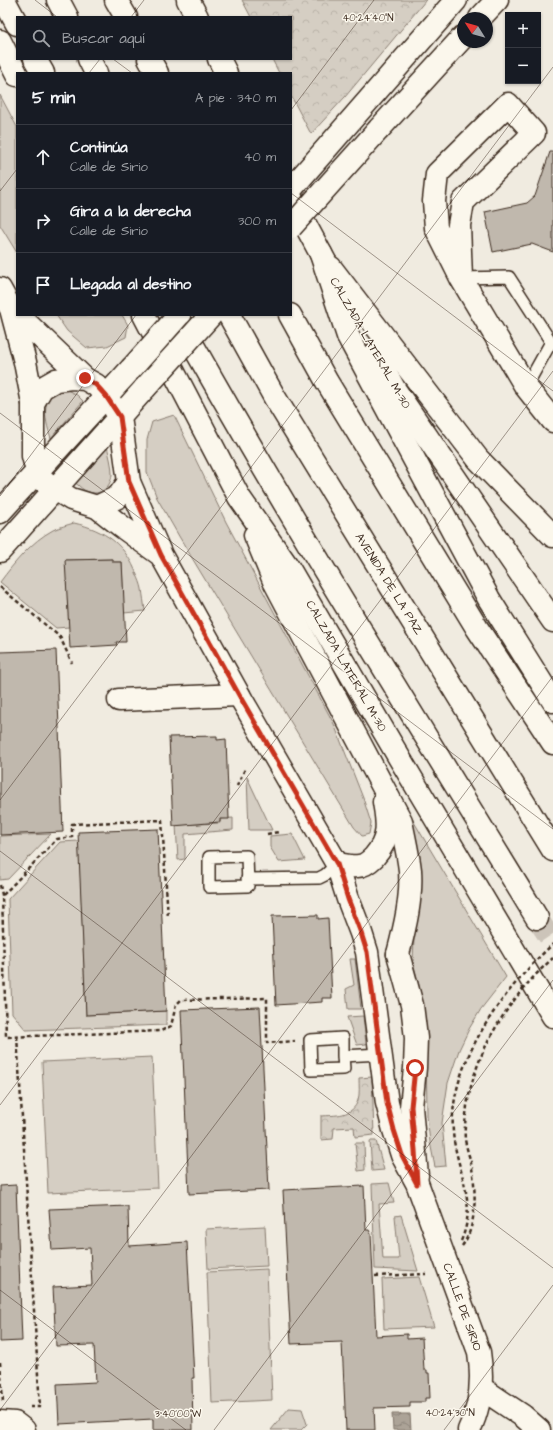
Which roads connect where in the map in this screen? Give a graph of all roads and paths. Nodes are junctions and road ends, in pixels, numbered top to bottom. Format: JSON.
{"nodes":[{"id":1,"x":4,"y":0,"type":"edge"},
{"id":2,"x":58,"y":0,"type":"edge"},
{"id":3,"x":116,"y":0,"type":"edge"},
{"id":4,"x":188,"y":0,"type":"edge"},
{"id":5,"x":456,"y":0,"type":"edge"},
{"id":6,"x":497,"y":0,"type":"edge"},
{"id":7,"x":486,"y":12,"type":"edge"},
{"id":8,"x":66,"y":16,"type":"edge"},
{"id":9,"x":125,"y":16,"type":"edge"},
{"id":10,"x":196,"y":16,"type":"edge"},
{"id":11,"x":16,"y":22,"type":"edge"},
{"id":12,"x":0,"y":41,"type":"edge"},
{"id":13,"x":457,"y":44,"type":"edge"},
{"id":14,"x":36,"y":60,"type":"edge"},
{"id":15,"x":90,"y":60,"type":"edge"},
{"id":16,"x":150,"y":60,"type":"edge"},
{"id":17,"x":220,"y":60,"type":"edge"},
{"id":18,"x":42,"y":72,"type":"edge"},
{"id":19,"x":96,"y":72,"type":"edge"},
{"id":20,"x":156,"y":72,"type":"edge"},
{"id":21,"x":226,"y":72,"type":"edge"},
{"id":22,"x":16,"y":73,"type":"edge"},
{"id":23,"x":292,"y":188,"type":"edge"},
{"id":24,"x":292,"y":200,"type":"edge"},
{"id":25,"x":292,"y":225,"type":"edge"},
{"id":26,"x":320,"y":254,"type":"junction"},
{"id":27,"x":461,"y":278,"type":"junction"},
{"id":28,"x":0,"y":289,"type":"edge"},
{"id":29,"x":15,"y":312,"type":"edge"},
{"id":30,"x":19,"y":316,"type":"edge"},
{"id":31,"x":145,"y":316,"type":"edge"},
{"id":32,"x":177,"y":316,"type":"edge"},
{"id":33,"x":179,"y":316,"type":"edge"},
{"id":34,"x":210,"y":316,"type":"edge"},
{"id":35,"x":230,"y":316,"type":"edge"},
{"id":36,"x":291,"y":316,"type":"edge"},
{"id":37,"x":85,"y":378,"type":"junction"},
{"id":38,"x":526,"y":387,"type":"junction"},
{"id":39,"x":106,"y":396,"type":"junction"},
{"id":40,"x":33,"y":403,"type":"junction"},
{"id":41,"x":120,"y":417,"type":"junction"},
{"id":42,"x":553,"y":421,"type":"edge"},
{"id":43,"x":37,"y":471,"type":"junction"},
{"id":44,"x":129,"y":482,"type":"junction"},
{"id":45,"x":55,"y":489,"type":"junction"},
{"id":46,"x":239,"y":497,"type":"junction"},
{"id":47,"x":97,"y":507,"type":"junction"},
{"id":48,"x":0,"y":512,"type":"edge"},
{"id":49,"x":553,"y":536,"type":"edge"},
{"id":50,"x":0,"y":551,"type":"edge"},
{"id":51,"x":161,"y":555,"type":"junction"},
{"id":52,"x":0,"y":587,"type":"edge"},
{"id":53,"x":553,"y":621,"type":"edge"},
{"id":54,"x":72,"y":663,"type":"dead end"},
{"id":55,"x":239,"y":695,"type":"junction"},
{"id":56,"x":119,"y":700,"type":"dead end"},
{"id":57,"x":553,"y":700,"type":"edge"},
{"id":58,"x":553,"y":743,"type":"edge"},
{"id":59,"x":245,"y":769,"type":"dead end"},
{"id":60,"x":380,"y":781,"type":"junction"},
{"id":61,"x":237,"y":786,"type":"dead end"},
{"id":62,"x":279,"y":832,"type":"dead end"},
{"id":63,"x":267,"y":834,"type":"dead end"},
{"id":64,"x":553,"y":850,"type":"edge"},
{"id":65,"x":337,"y":864,"type":"junction"},
{"id":66,"x":248,"y":879,"type":"dead end"},
{"id":67,"x":0,"y":885,"type":"edge"},
{"id":68,"x":2,"y":895,"type":"junction"},
{"id":69,"x":168,"y":918,"type":"dead end"},
{"id":70,"x":537,"y":918,"type":"tunnel mouth"},
{"id":71,"x":553,"y":944,"type":"edge"},
{"id":72,"x":553,"y":958,"type":"edge"},
{"id":73,"x":553,"y":1016,"type":"edge"},
{"id":74,"x":17,"y":1036,"type":"junction"},
{"id":75,"x":310,"y":1040,"type":"junction"},
{"id":76,"x":381,"y":1054,"type":"junction"},
{"id":77,"x":343,"y":1056,"type":"junction"},
{"id":78,"x":417,"y":1184,"type":"junction"},
{"id":79,"x":461,"y":1241,"type":"dead end"},
{"id":80,"x":462,"y":1246,"type":"dead end"},
{"id":81,"x":426,"y":1274,"type":"dead end"},
{"id":82,"x":375,"y":1276,"type":"dead end"},
{"id":83,"x":0,"y":1362,"type":"edge"},
{"id":84,"x":481,"y":1388,"type":"junction"},
{"id":85,"x":26,"y":1407,"type":"dead end"},
{"id":86,"x":2,"y":1414,"type":"edge"},
{"id":87,"x":24,"y":1430,"type":"edge"},
{"id":88,"x":469,"y":1430,"type":"edge"},
{"id":89,"x":539,"y":1430,"type":"edge"}],
"edges":[{"from":1,"to":11,"type":"main road"},
{"from":2,"to":8,"type":"main road"},
{"from":3,"to":9,"type":"main road"},
{"from":4,"to":10,"type":"main road"},
{"from":5,"to":23,"type":"main road"},
{"from":6,"to":7,"type":"main road"},
{"from":12,"to":22,"type":"main road"},
{"from":13,"to":25,"type":"main road","bridge":true},
{"from":14,"to":18,"type":"main road"},
{"from":15,"to":19,"type":"main road"},
{"from":16,"to":20,"type":"main road"},
{"from":17,"to":21,"type":"main road"},
{"from":24,"to":26,"type":"main road","name":"CALZADA LATERAL M-30"},
{"from":26,"to":49,"type":"main road"},
{"from":26,"to":53,"type":"main road","name":"CALZADA LATERAL M-30"},
{"from":26,"to":57,"type":"main road"},
{"from":27,"to":27,"type":"main road"},
{"from":27,"to":38,"type":"main road"},
{"from":27,"to":38,"type":"lane"},
{"from":28,"to":29,"type":"main road","name":"CALLE DE SIRIO"},
{"from":29,"to":40,"type":"main road","name":"CALLE DE SIRIO"},
{"from":30,"to":37,"type":"main road","name":"CALLE DE SIRIO"},
{"from":31,"to":46,"type":"main road","name":"CALZADA LATERAL M-30"},
{"from":32,"to":39,"type":"main road","bridge":true},
{"from":33,"to":70,"type":"main road"},
{"from":34,"to":41,"type":"main road","bridge":true},
{"from":35,"to":64,"type":"main road","name":"AVENIDA DE LA PAZ"},
{"from":36,"to":58,"type":"main road"},
{"from":37,"to":39,"type":"main road","name":"CALLE DE SIRIO"},
{"from":37,"to":40,"type":"main road"},
{"from":38,"to":42,"type":"main road"},
{"from":39,"to":41,"type":"main road","name":"CALLE DE SIRIO"},
{"from":39,"to":43,"type":"main road"},
{"from":40,"to":43,"type":"main road","name":"CALLE DE SIRIO"},
{"from":41,"to":44,"type":"main road","name":"CALLE DE SIRIO"},
{"from":41,"to":45,"type":"main road"},
{"from":43,"to":45,"type":"main road","name":"CALLE DE SIRIO"},
{"from":43,"to":48,"type":"main road"},
{"from":44,"to":47,"type":"main road"},
{"from":44,"to":51,"type":"main road","name":"CALLE DE SIRIO"},
{"from":45,"to":47,"type":"main road","name":"CALLE DE SIRIO"},
{"from":45,"to":50,"type":"main road"},
{"from":46,"to":60,"type":"main road"},
{"from":46,"to":73,"type":"main road","name":"CALZADA LATERAL M-30"},
{"from":47,"to":51,"type":"main road","name":"CALLE DE SIRIO"},
{"from":51,"to":55,"type":"main road","name":"CALLE DE SIRIO"},
{"from":52,"to":54,"type":"path"},
{"from":55,"to":56,"type":"main road"},
{"from":55,"to":65,"type":"main road","name":"CALLE DE SIRIO"},
{"from":59,"to":61,"type":"path"},
{"from":60,"to":65,"type":"main road"},
{"from":60,"to":78,"type":"main road","name":"CALLE DE SIRIO"},
{"from":62,"to":63,"type":"path"},
{"from":65,"to":66,"type":"lane"},
{"from":65,"to":76,"type":"main road","name":"CALLE DE SIRIO"},
{"from":67,"to":68,"type":"path"},
{"from":68,"to":69,"type":"path"},
{"from":68,"to":74,"type":"path"},
{"from":71,"to":79,"type":"path","bridge":true},
{"from":72,"to":80,"type":"path","bridge":true},
{"from":74,"to":75,"type":"path"},
{"from":74,"to":85,"type":"path"},
{"from":75,"to":77,"type":"lane"},
{"from":75,"to":77,"type":"lane"},
{"from":76,"to":77,"type":"lane"},
{"from":76,"to":78,"type":"main road","name":"CALLE DE SIRIO"},
{"from":78,"to":84,"type":"main road","name":"CALLE DE SIRIO"},
{"from":81,"to":82,"type":"path"},
{"from":83,"to":86,"type":"path"},
{"from":84,"to":88,"type":"main road","name":"CALLE DE SIRIO"},
{"from":84,"to":89,"type":"main road"},
{"from":86,"to":87,"type":"main road"}]}
